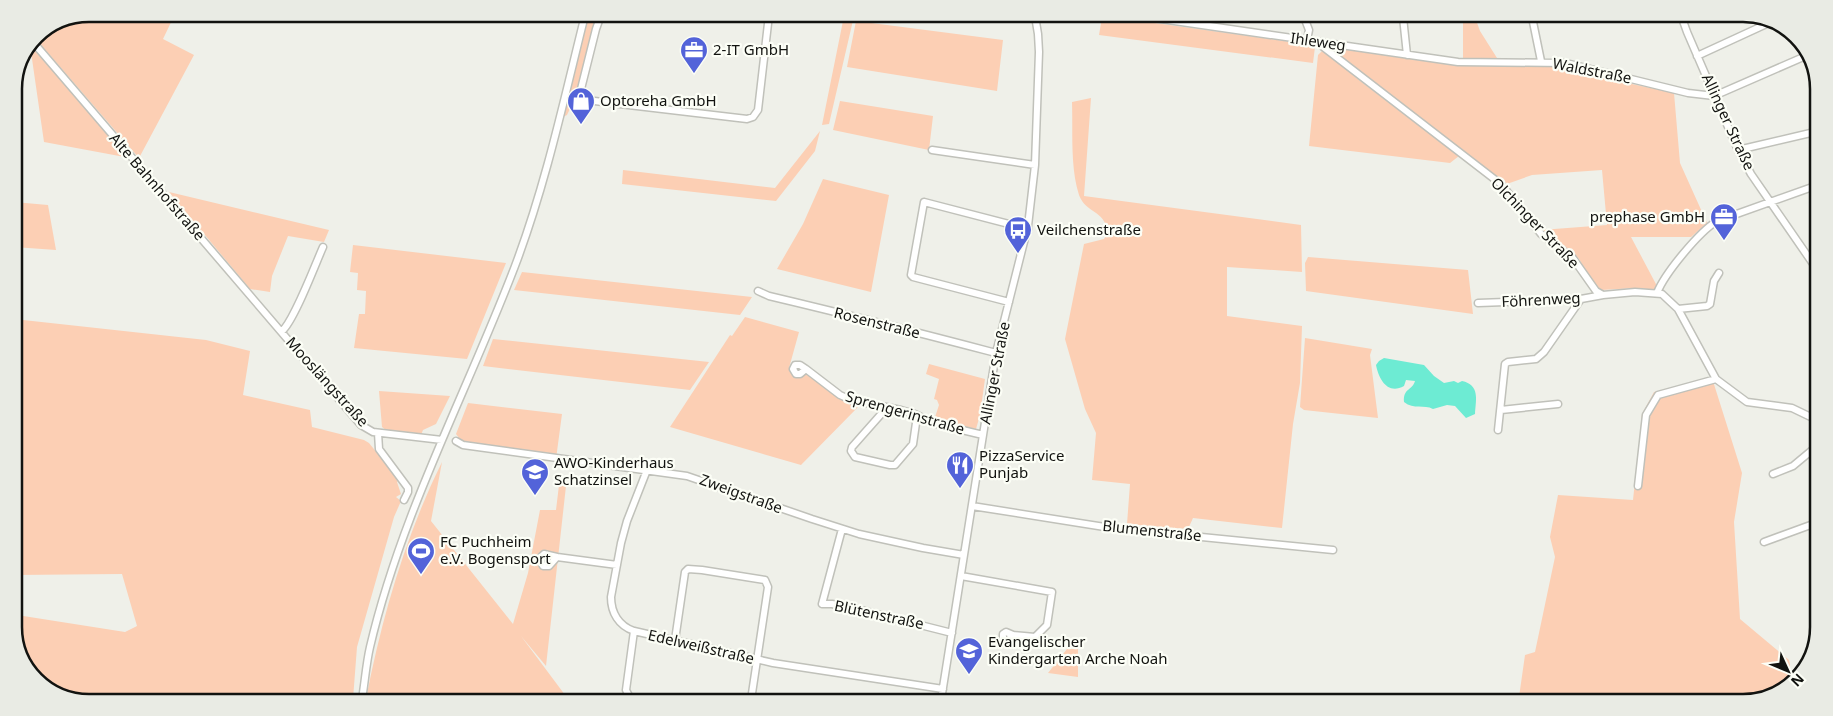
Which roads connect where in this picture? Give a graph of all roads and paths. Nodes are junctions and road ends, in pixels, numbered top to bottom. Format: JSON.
{"nodes":[{"id":1,"x":583,"y":23,"type":"edge"},
{"id":2,"x":598,"y":23,"type":"edge"},
{"id":3,"x":768,"y":23,"type":"edge"},
{"id":4,"x":1036,"y":23,"type":"edge"},
{"id":5,"x":1189,"y":23,"type":"edge"},
{"id":6,"x":1306,"y":23,"type":"edge"},
{"id":7,"x":1404,"y":23,"type":"edge"},
{"id":8,"x":1533,"y":23,"type":"edge"},
{"id":9,"x":1684,"y":23,"type":"edge"},
{"id":10,"x":1764,"y":26,"type":"edge"},
{"id":11,"x":1307,"y":40,"type":"junction"},
{"id":12,"x":1317,"y":42,"type":"junction"},
{"id":13,"x":38,"y":47,"type":"edge"},
{"id":14,"x":1407,"y":55,"type":"junction"},
{"id":15,"x":1697,"y":56,"type":"junction"},
{"id":16,"x":1802,"y":57,"type":"edge"},
{"id":17,"x":1541,"y":61,"type":"junction"},
{"id":18,"x":1714,"y":96,"type":"junction"},
{"id":19,"x":1810,"y":133,"type":"edge"},
{"id":20,"x":932,"y":150,"type":"dead end"},
{"id":21,"x":1738,"y":150,"type":"junction"},
{"id":22,"x":1035,"y":165,"type":"junction"},
{"id":23,"x":1810,"y":188,"type":"edge"},
{"id":24,"x":1770,"y":201,"type":"junction"},
{"id":25,"x":1028,"y":229,"type":"junction"},
{"id":26,"x":323,"y":247,"type":"dead end"},
{"id":27,"x":1810,"y":260,"type":"edge"},
{"id":28,"x":1719,"y":273,"type":"dead end"},
{"id":29,"x":758,"y":291,"type":"dead end"},
{"id":30,"x":1657,"y":292,"type":"junction"},
{"id":31,"x":1602,"y":295,"type":"junction"},
{"id":32,"x":1581,"y":299,"type":"junction"},
{"id":33,"x":1009,"y":302,"type":"junction"},
{"id":34,"x":1478,"y":303,"type":"dead end"},
{"id":35,"x":1678,"y":309,"type":"junction"},
{"id":36,"x":282,"y":332,"type":"junction"},
{"id":37,"x":996,"y":353,"type":"junction"},
{"id":38,"x":806,"y":369,"type":"dead end"},
{"id":39,"x":1716,"y":379,"type":"junction"},
{"id":40,"x":1558,"y":404,"type":"dead end"},
{"id":41,"x":884,"y":407,"type":"junction"},
{"id":42,"x":1501,"y":410,"type":"junction"},
{"id":43,"x":919,"y":416,"type":"junction"},
{"id":44,"x":1810,"y":417,"type":"edge"},
{"id":45,"x":1498,"y":430,"type":"dead end"},
{"id":46,"x":378,"y":433,"type":"junction"},
{"id":47,"x":983,"y":435,"type":"junction"},
{"id":48,"x":442,"y":440,"type":"junction"},
{"id":49,"x":456,"y":441,"type":"dead end"},
{"id":50,"x":1810,"y":451,"type":"edge"},
{"id":51,"x":647,"y":470,"type":"junction"},
{"id":52,"x":1773,"y":474,"type":"dead end"},
{"id":53,"x":1638,"y":486,"type":"dead end"},
{"id":54,"x":404,"y":500,"type":"dead end"},
{"id":55,"x":972,"y":506,"type":"junction"},
{"id":56,"x":1810,"y":525,"type":"edge"},
{"id":57,"x":842,"y":529,"type":"junction"},
{"id":58,"x":1764,"y":542,"type":"dead end"},
{"id":59,"x":1333,"y":550,"type":"dead end"},
{"id":60,"x":964,"y":555,"type":"junction"},
{"id":61,"x":557,"y":557,"type":"dead end"},
{"id":62,"x":616,"y":565,"type":"junction"},
{"id":63,"x":961,"y":576,"type":"junction"},
{"id":64,"x":634,"y":631,"type":"junction"},
{"id":65,"x":952,"y":633,"type":"junction"},
{"id":66,"x":1013,"y":635,"type":"dead end"},
{"id":67,"x":675,"y":640,"type":"junction"},
{"id":68,"x":758,"y":660,"type":"junction"},
{"id":69,"x":943,"y":688,"type":"junction"},
{"id":70,"x":363,"y":694,"type":"edge"},
{"id":71,"x":628,"y":694,"type":"edge"},
{"id":72,"x":752,"y":694,"type":"edge"},
{"id":73,"x":942,"y":694,"type":"edge"}],
"edges":[{"from":1,"to":48,"type":"street"},
{"from":2,"to":3,"type":"street"},
{"from":4,"to":22,"type":"street","name":"Allinger Straße"},
{"from":5,"to":11,"type":"street","name":"Ihleweg"},
{"from":6,"to":11,"type":"street"},
{"from":7,"to":14,"type":"street"},
{"from":8,"to":17,"type":"street"},
{"from":9,"to":15,"type":"street","name":"Allinger Straße"},
{"from":10,"to":15,"type":"street"},
{"from":11,"to":12,"type":"street","name":"Ihleweg"},
{"from":12,"to":14,"type":"street","name":"Ihleweg"},
{"from":12,"to":31,"type":"street","name":"Olchinger Straße"},
{"from":13,"to":36,"type":"street","name":"Alte Bahnhofstraße"},
{"from":14,"to":17,"type":"street","name":"Waldstraße"},
{"from":15,"to":18,"type":"street","name":"Allinger Straße"},
{"from":16,"to":18,"type":"street"},
{"from":17,"to":18,"type":"street","name":"Waldstraße"},
{"from":18,"to":21,"type":"street","name":"Allinger Straße"},
{"from":19,"to":21,"type":"street"},
{"from":20,"to":22,"type":"street"},
{"from":21,"to":24,"type":"street","name":"Allinger Straße"},
{"from":22,"to":25,"type":"street","name":"Allinger Straße"},
{"from":23,"to":24,"type":"street"},
{"from":24,"to":27,"type":"street","name":"Allinger Straße"},
{"from":24,"to":30,"type":"street"},
{"from":25,"to":33,"type":"street","name":"Allinger Straße"},
{"from":25,"to":33,"type":"street"},
{"from":26,"to":36,"type":"street","name":"Mooslängstraße"},
{"from":28,"to":35,"type":"street"},
{"from":29,"to":37,"type":"street","name":"Rosenstraße"},
{"from":30,"to":31,"type":"street"},
{"from":30,"to":35,"type":"street"},
{"from":31,"to":32,"type":"street","name":"Föhrenweg"},
{"from":32,"to":34,"type":"street","name":"Föhrenweg"},
{"from":32,"to":42,"type":"street"},
{"from":33,"to":37,"type":"street","name":"Allinger Straße"},
{"from":35,"to":39,"type":"street"},
{"from":36,"to":46,"type":"street","name":"Mooslängstraße"},
{"from":37,"to":47,"type":"street","name":"Allinger Straße"},
{"from":38,"to":41,"type":"street","name":"Sprengerinstraße"},
{"from":39,"to":44,"type":"street"},
{"from":39,"to":53,"type":"street"},
{"from":40,"to":42,"type":"street"},
{"from":41,"to":43,"type":"street","name":"Sprengerinstraße"},
{"from":41,"to":43,"type":"street"},
{"from":42,"to":45,"type":"street"},
{"from":43,"to":47,"type":"street","name":"Sprengerinstraße"},
{"from":46,"to":48,"type":"street","name":"Mooslängstraße"},
{"from":46,"to":54,"type":"street","name":"Mooslängstraße"},
{"from":47,"to":55,"type":"street","name":"Allinger Straße"},
{"from":48,"to":70,"type":"street"},
{"from":49,"to":51,"type":"street","name":"Zweigstraße"},
{"from":50,"to":52,"type":"street"},
{"from":51,"to":57,"type":"street","name":"Zweigstraße"},
{"from":51,"to":62,"type":"street","name":"Edelweißstraße"},
{"from":55,"to":59,"type":"street","name":"Blumenstraße"},
{"from":55,"to":60,"type":"street","name":"Allinger Straße"},
{"from":56,"to":58,"type":"street"},
{"from":57,"to":60,"type":"street","name":"Zweigstraße"},
{"from":57,"to":65,"type":"street","name":"Blütenstraße"},
{"from":60,"to":63,"type":"street","name":"Allinger Straße"},
{"from":61,"to":62,"type":"street"},
{"from":62,"to":64,"type":"street","name":"Edelweißstraße"},
{"from":63,"to":65,"type":"street","name":"Allinger Straße"},
{"from":63,"to":66,"type":"street"},
{"from":64,"to":67,"type":"street","name":"Edelweißstraße"},
{"from":64,"to":71,"type":"street"},
{"from":65,"to":69,"type":"street","name":"Allinger Straße"},
{"from":67,"to":68,"type":"street","name":"Edelweißstraße"},
{"from":67,"to":68,"type":"street"},
{"from":68,"to":69,"type":"street","name":"Edelweißstraße"},
{"from":68,"to":72,"type":"street"},
{"from":69,"to":73,"type":"street","name":"Allinger Straße"}]}
